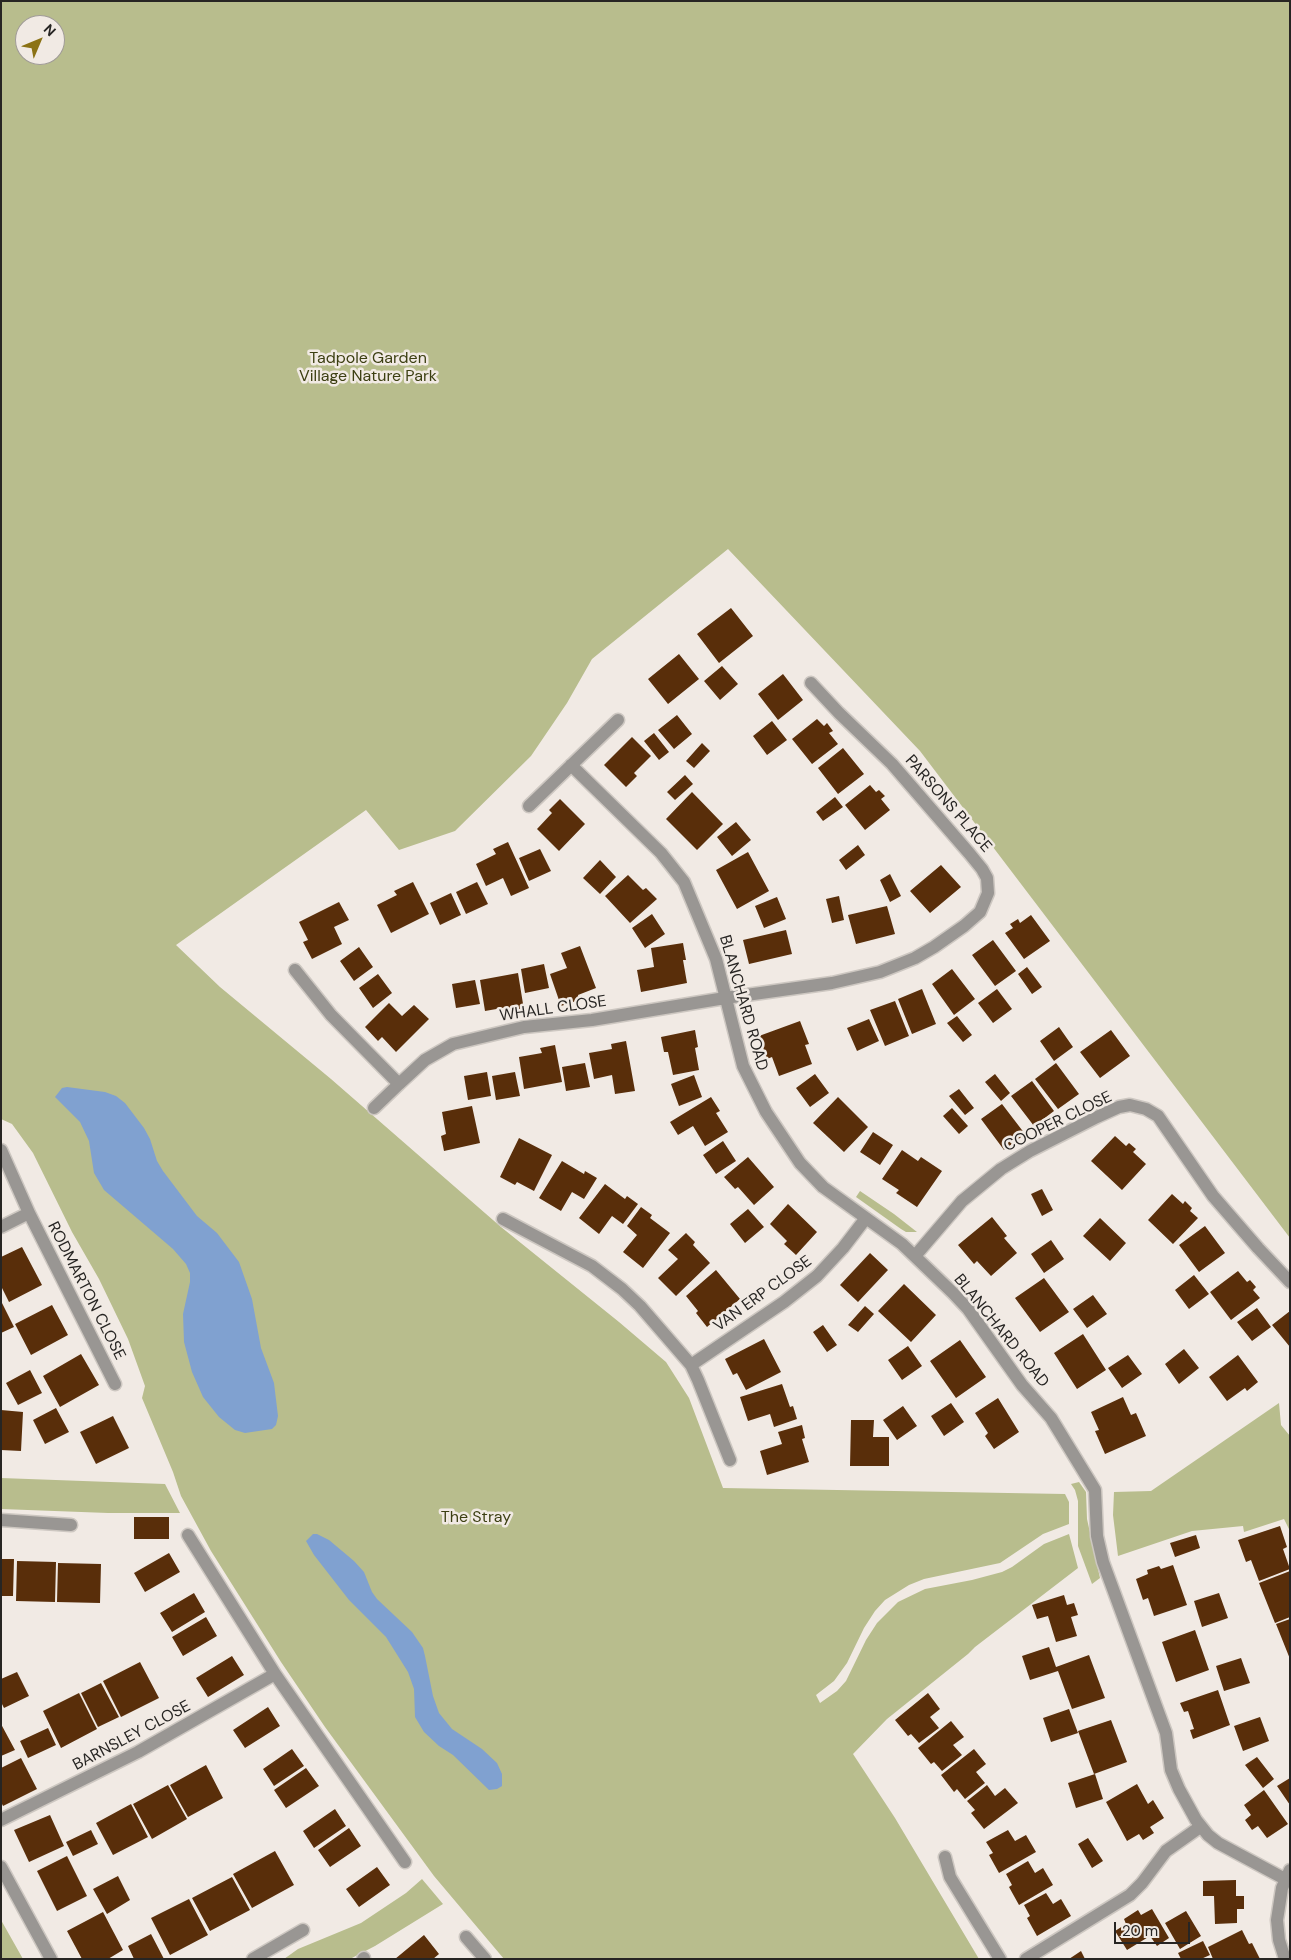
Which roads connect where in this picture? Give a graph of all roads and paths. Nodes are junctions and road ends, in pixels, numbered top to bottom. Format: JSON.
{"nodes":[{"id":1,"x":811,"y":683,"type":"dead end"},
{"id":2,"x":618,"y":720,"type":"dead end"},
{"id":3,"x":571,"y":765,"type":"junction"},
{"id":4,"x":529,"y":806,"type":"dead end"},
{"id":5,"x":296,"y":970,"type":"dead end"},
{"id":6,"x":724,"y":998,"type":"junction"},
{"id":7,"x":399,"y":1084,"type":"junction"},
{"id":8,"x":374,"y":1108,"type":"dead end"},
{"id":9,"x":1,"y":1150,"type":"edge"},
{"id":10,"x":29,"y":1213,"type":"junction"},
{"id":11,"x":866,"y":1218,"type":"junction"},
{"id":12,"x":503,"y":1219,"type":"dead end"},
{"id":13,"x":1,"y":1227,"type":"edge"},
{"id":14,"x":915,"y":1256,"type":"junction"},
{"id":15,"x":1290,"y":1282,"type":"edge"},
{"id":16,"x":691,"y":1365,"type":"junction"},
{"id":17,"x":115,"y":1384,"type":"dead end"},
{"id":18,"x":730,"y":1460,"type":"dead end"},
{"id":19,"x":1,"y":1520,"type":"edge"},
{"id":20,"x":71,"y":1524,"type":"dead end"},
{"id":21,"x":188,"y":1534,"type":"dead end"},
{"id":22,"x":274,"y":1674,"type":"junction"},
{"id":23,"x":1,"y":1820,"type":"edge"},
{"id":24,"x":1200,"y":1827,"type":"junction"},
{"id":25,"x":945,"y":1857,"type":"dead end"},
{"id":26,"x":405,"y":1862,"type":"dead end"},
{"id":27,"x":1,"y":1867,"type":"edge"},
{"id":28,"x":1288,"y":1874,"type":"edge"},
{"id":29,"x":303,"y":1930,"type":"dead end"},
{"id":30,"x":466,"y":1937,"type":"dead end"},
{"id":31,"x":51,"y":1959,"type":"edge"},
{"id":32,"x":253,"y":1959,"type":"edge"},
{"id":33,"x":485,"y":1959,"type":"edge"},
{"id":34,"x":1000,"y":1959,"type":"edge"},
{"id":35,"x":1026,"y":1959,"type":"edge"},
{"id":36,"x":1285,"y":1959,"type":"edge"}],
"edges":[{"from":1,"to":6,"type":"street","name":"PARSONS PLACE"},
{"from":2,"to":3,"type":"street"},
{"from":3,"to":4,"type":"street"},
{"from":3,"to":6,"type":"street","name":"BLANCHARD ROAD"},
{"from":5,"to":7,"type":"street"},
{"from":6,"to":7,"type":"street","name":"WHALL CLOSE"},
{"from":6,"to":11,"type":"street","name":"BLANCHARD ROAD"},
{"from":7,"to":8,"type":"street","name":"WHALL CLOSE"},
{"from":9,"to":10,"type":"street","name":"RODMARTON CLOSE"},
{"from":10,"to":13,"type":"street","name":"RODMARTON CLOSE"},
{"from":10,"to":17,"type":"street","name":"RODMARTON CLOSE"},
{"from":11,"to":14,"type":"street","name":"BLANCHARD ROAD"},
{"from":11,"to":16,"type":"street","name":"VAN ERP CLOSE"},
{"from":12,"to":16,"type":"street"},
{"from":14,"to":15,"type":"street","name":"COOPER CLOSE"},
{"from":14,"to":24,"type":"street","name":"BLANCHARD ROAD"},
{"from":16,"to":18,"type":"street"},
{"from":19,"to":20,"type":"street"},
{"from":21,"to":22,"type":"street"},
{"from":22,"to":23,"type":"street","name":"BARNSLEY CLOSE"},
{"from":22,"to":26,"type":"street"},
{"from":24,"to":28,"type":"street","name":"BLANCHARD ROAD"},
{"from":24,"to":35,"type":"street"},
{"from":25,"to":34,"type":"street"},
{"from":27,"to":31,"type":"street"},
{"from":28,"to":36,"type":"street"},
{"from":29,"to":32,"type":"street"},
{"from":30,"to":33,"type":"street"}]}
